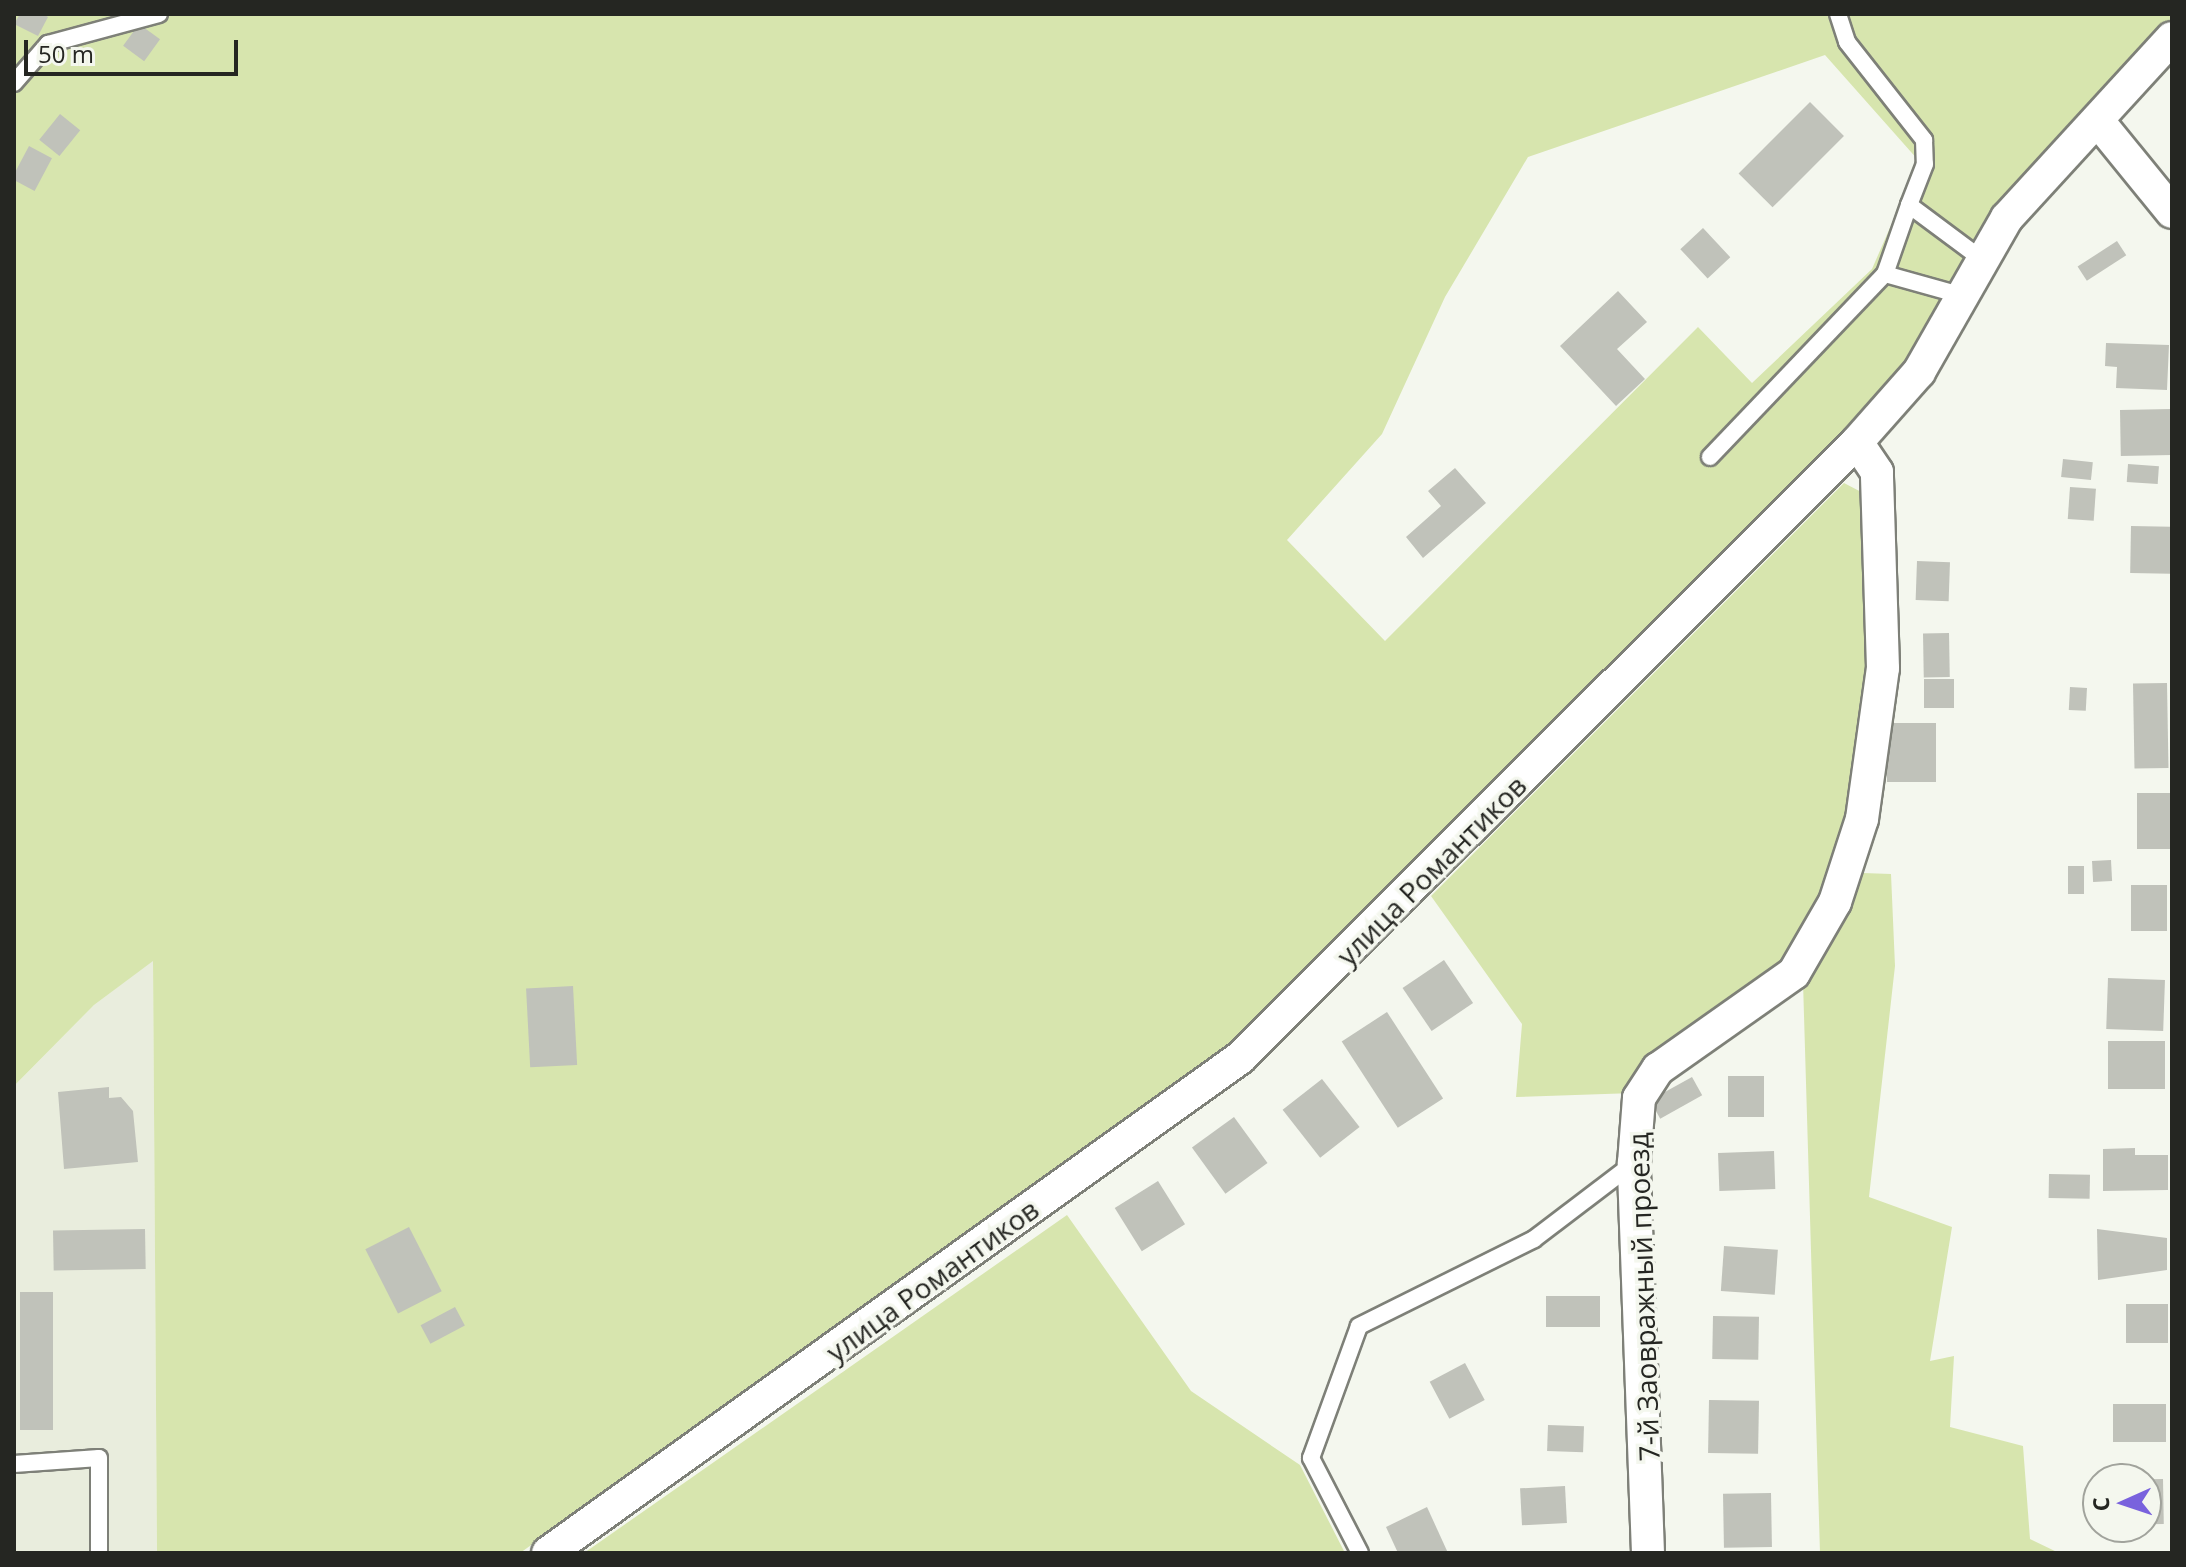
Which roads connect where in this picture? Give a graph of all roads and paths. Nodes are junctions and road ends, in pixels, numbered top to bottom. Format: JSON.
{"nodes":[{"id":1,"x":159,"y":14,"type":"edge"},
{"id":2,"x":1838,"y":14,"type":"edge"},
{"id":3,"x":2172,"y":38,"type":"edge"},
{"id":4,"x":14,"y":83,"type":"edge"},
{"id":5,"x":2098,"y":121,"type":"junction"},
{"id":6,"x":1909,"y":205,"type":"junction"},
{"id":7,"x":2172,"y":212,"type":"edge"},
{"id":8,"x":1980,"y":258,"type":"junction"},
{"id":9,"x":1885,"y":274,"type":"junction"},
{"id":10,"x":1960,"y":295,"type":"junction"},
{"id":11,"x":1857,"y":442,"type":"junction"},
{"id":12,"x":1710,"y":457,"type":"dead end"},
{"id":13,"x":1634,"y":1163,"type":"junction"},
{"id":14,"x":14,"y":1464,"type":"edge"},
{"id":15,"x":99,"y":1553,"type":"edge"},
{"id":16,"x":548,"y":1553,"type":"edge"},
{"id":17,"x":1360,"y":1553,"type":"edge"},
{"id":18,"x":1648,"y":1553,"type":"edge"}],
"edges":[{"from":1,"to":4,"type":"lane"},
{"from":2,"to":6,"type":"lane"},
{"from":3,"to":5,"type":"street","name":"улица Романтиков"},
{"from":5,"to":7,"type":"street"},
{"from":5,"to":8,"type":"street","name":"улица Романтиков"},
{"from":6,"to":8,"type":"lane"},
{"from":6,"to":9,"type":"lane"},
{"from":8,"to":10,"type":"street","name":"улица Романтиков"},
{"from":9,"to":10,"type":"lane"},
{"from":9,"to":12,"type":"lane"},
{"from":10,"to":11,"type":"street","name":"улица Романтиков"},
{"from":11,"to":13,"type":"street","name":"7-й Заовражный проезд"},
{"from":11,"to":16,"type":"street","name":"улица Романтиков"},
{"from":13,"to":17,"type":"lane"},
{"from":13,"to":18,"type":"street","name":"7-й Заовражный проезд"},
{"from":14,"to":15,"type":"lane"}]}
